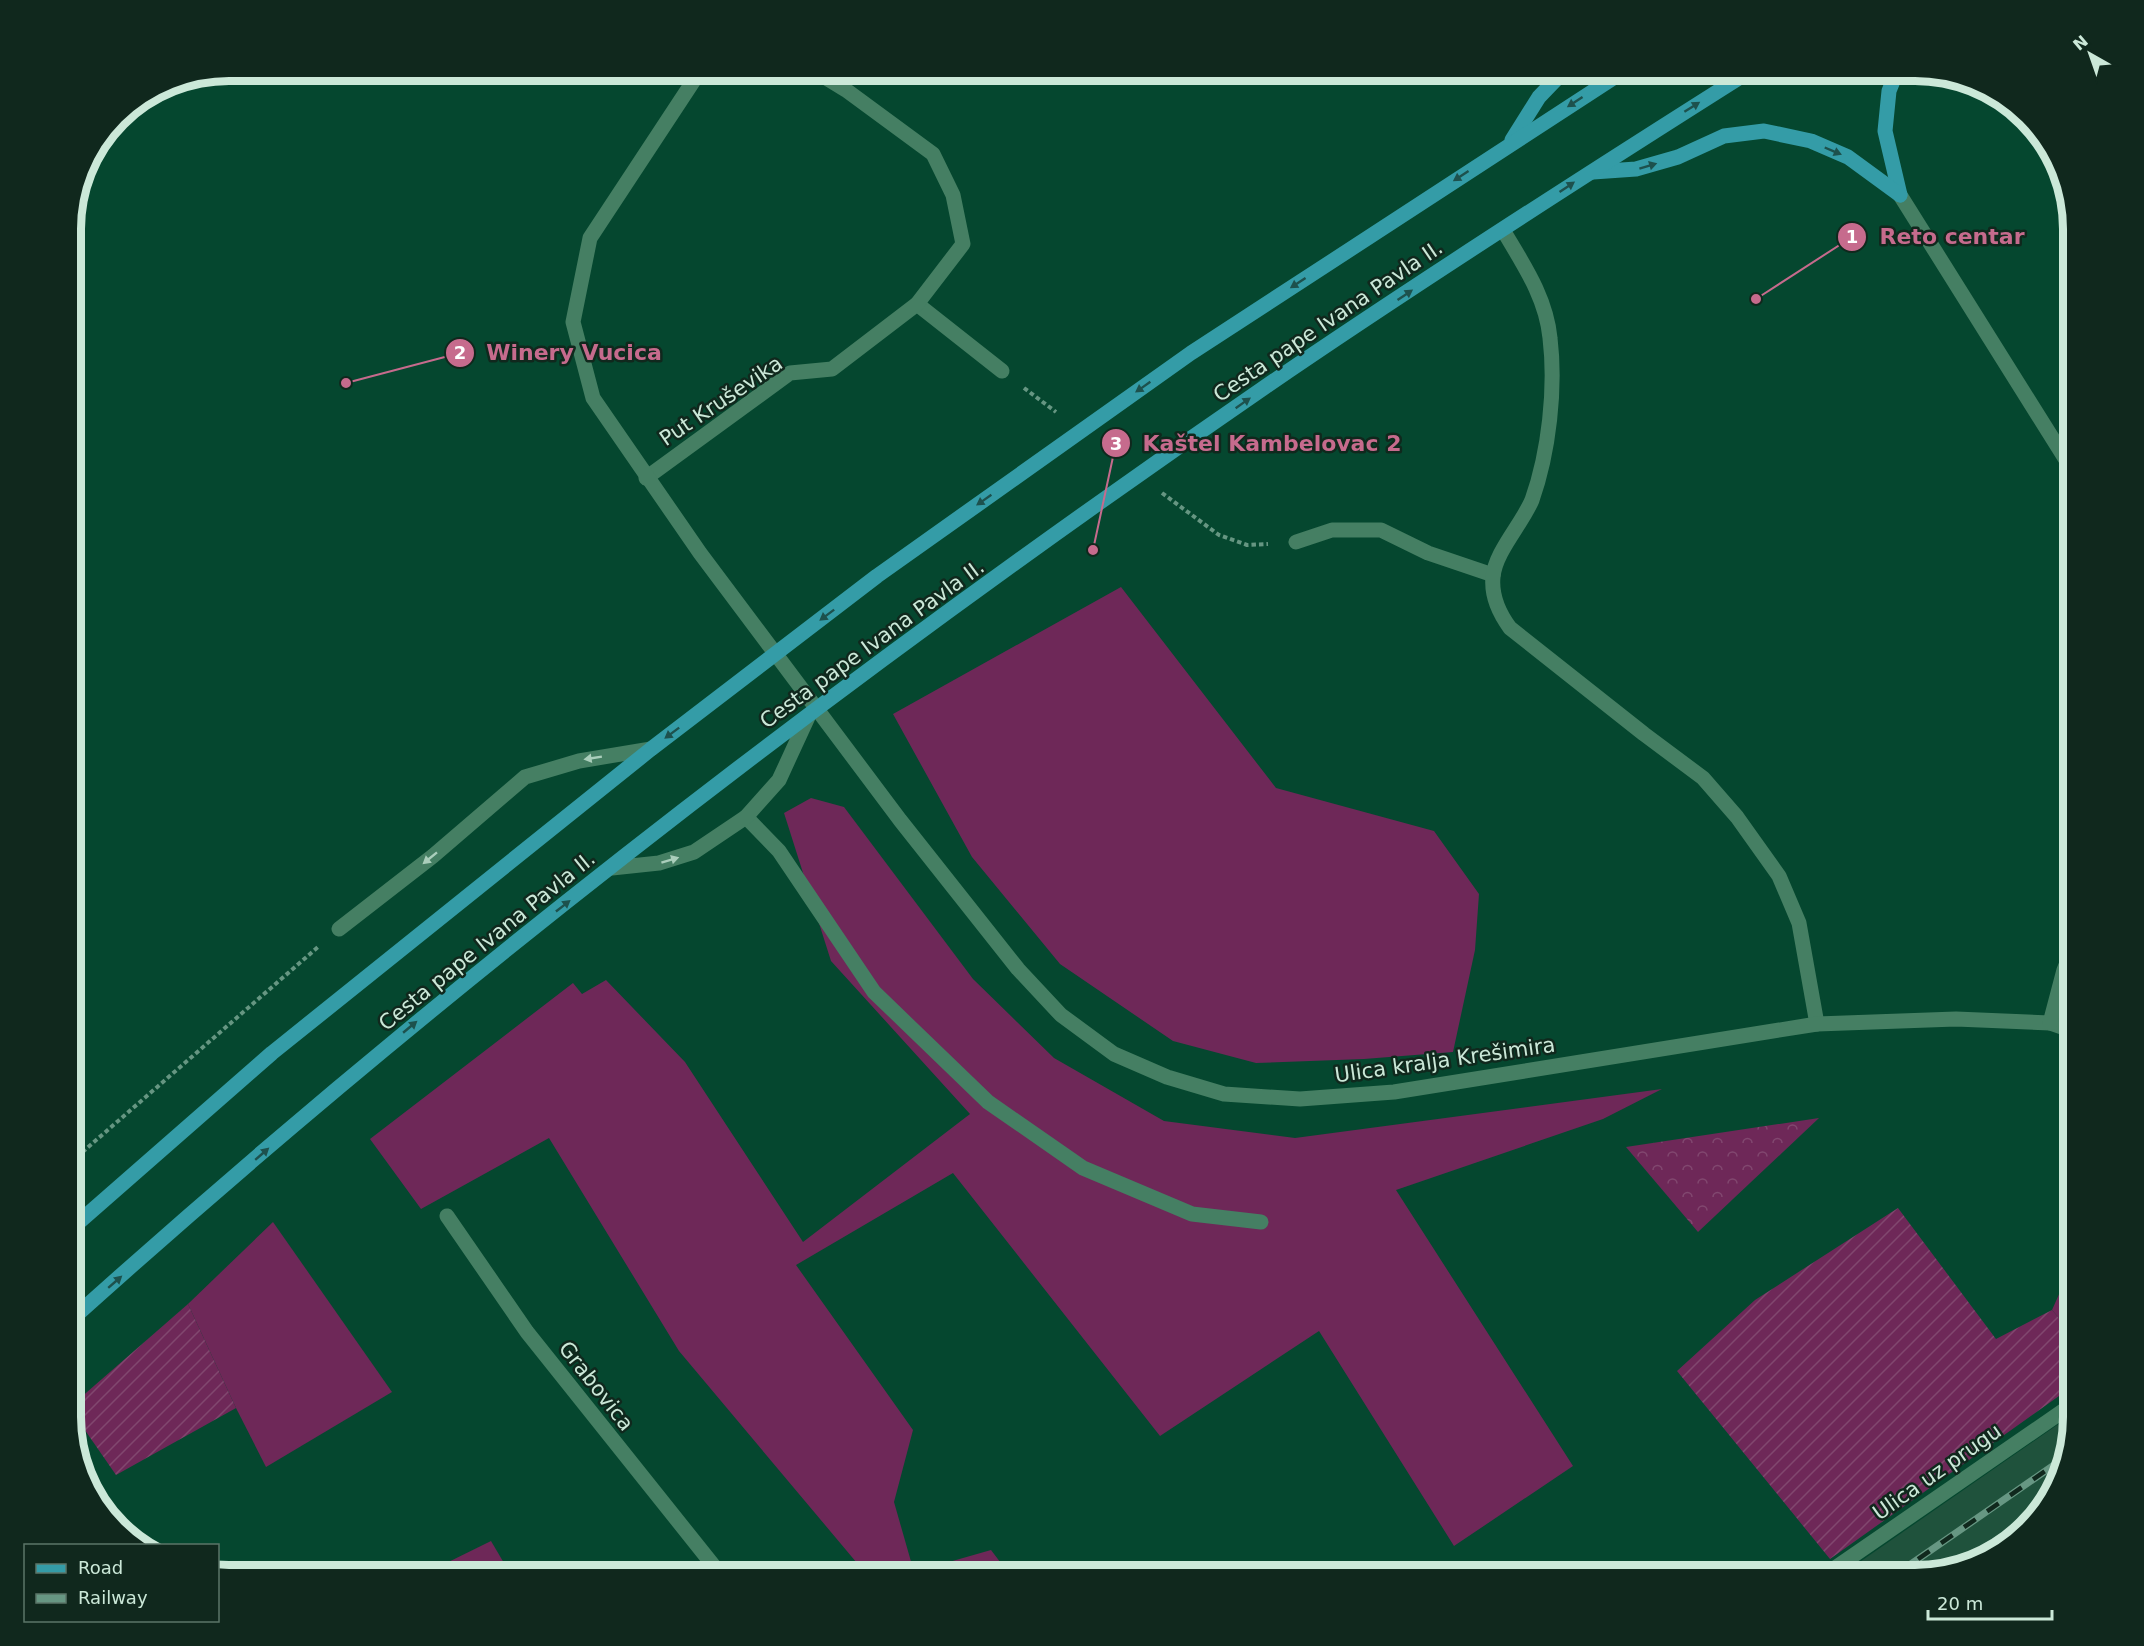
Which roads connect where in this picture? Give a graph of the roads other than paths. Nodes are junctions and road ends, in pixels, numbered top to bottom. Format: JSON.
{"nodes":[{"id":1,"x":693,"y":81,"type":"edge"},
{"id":2,"x":832,"y":81,"type":"edge"},
{"id":3,"x":1554,"y":81,"type":"edge"},
{"id":4,"x":1607,"y":81,"type":"edge"},
{"id":5,"x":1733,"y":81,"type":"edge"},
{"id":6,"x":1893,"y":81,"type":"edge"},
{"id":7,"x":1510,"y":144,"type":"junction"},
{"id":8,"x":1590,"y":172,"type":"junction"},
{"id":9,"x":1900,"y":195,"type":"junction"},
{"id":10,"x":1503,"y":230,"type":"junction"},
{"id":11,"x":917,"y":304,"type":"junction"},
{"id":12,"x":1002,"y":370,"type":"dead end"},
{"id":13,"x":2063,"y":455,"type":"edge"},
{"id":14,"x":646,"y":478,"type":"junction"},
{"id":15,"x":1296,"y":542,"type":"road end"},
{"id":16,"x":1493,"y":576,"type":"junction"},
{"id":17,"x":808,"y":717,"type":"junction"},
{"id":18,"x":651,"y":749,"type":"junction"},
{"id":19,"x":746,"y":817,"type":"junction"},
{"id":20,"x":612,"y":868,"type":"junction"},
{"id":21,"x":339,"y":928,"type":"road end"},
{"id":22,"x":2063,"y":974,"type":"edge"},
{"id":23,"x":2050,"y":1023,"type":"junction"},
{"id":24,"x":1817,"y":1024,"type":"junction"},
{"id":25,"x":2063,"y":1028,"type":"edge"},
{"id":26,"x":447,"y":1216,"type":"dead end"},
{"id":27,"x":81,"y":1220,"type":"edge"},
{"id":28,"x":1261,"y":1222,"type":"dead end"},
{"id":29,"x":81,"y":1311,"type":"edge"},
{"id":30,"x":2063,"y":1411,"type":"edge"},
{"id":31,"x":713,"y":1565,"type":"edge"},
{"id":32,"x":1840,"y":1565,"type":"edge"}],
"edges":[{"from":1,"to":14,"type":"street","name":"Ulica kralja Krešimira"},
{"from":2,"to":11,"type":"street","name":"Put Kruševika"},
{"from":3,"to":7,"type":"main road"},
{"from":4,"to":7,"type":"main road","one_way":true},
{"from":8,"to":5,"type":"main road","name":"Cesta pape Ivana Pavla II.","one_way":true},
{"from":6,"to":9,"type":"main road"},
{"from":7,"to":18,"type":"main road","one_way":true},
{"from":8,"to":9,"type":"main road","one_way":true},
{"from":10,"to":8,"type":"main road","name":"Cesta pape Ivana Pavla II.","one_way":true},
{"from":9,"to":13,"type":"street"},
{"from":10,"to":16,"type":"street"},
{"from":17,"to":10,"type":"main road","name":"Cesta pape Ivana Pavla II.","one_way":true},
{"from":11,"to":12,"type":"street"},
{"from":11,"to":14,"type":"street","name":"Put Kruševika"},
{"from":14,"to":24,"type":"street","name":"Ulica kralja Krešimira"},
{"from":15,"to":16,"type":"street"},
{"from":16,"to":24,"type":"street"},
{"from":17,"to":19,"type":"street"},
{"from":17,"to":20,"type":"main road","name":"Cesta pape Ivana Pavla II."},
{"from":18,"to":21,"type":"street","one_way":true},
{"from":18,"to":27,"type":"main road"},
{"from":20,"to":19,"type":"street","one_way":true},
{"from":19,"to":28,"type":"street"},
{"from":29,"to":20,"type":"main road","name":"Cesta pape Ivana Pavla II.","one_way":true},
{"from":22,"to":23,"type":"street"},
{"from":23,"to":24,"type":"street","name":"Ulica kralja Krešimira"},
{"from":23,"to":25,"type":"street","name":"Ulica kralja Krešimira"},
{"from":26,"to":31,"type":"street","name":"Grabovica"},
{"from":30,"to":32,"type":"street","name":"Ulica uz prugu"}]}
